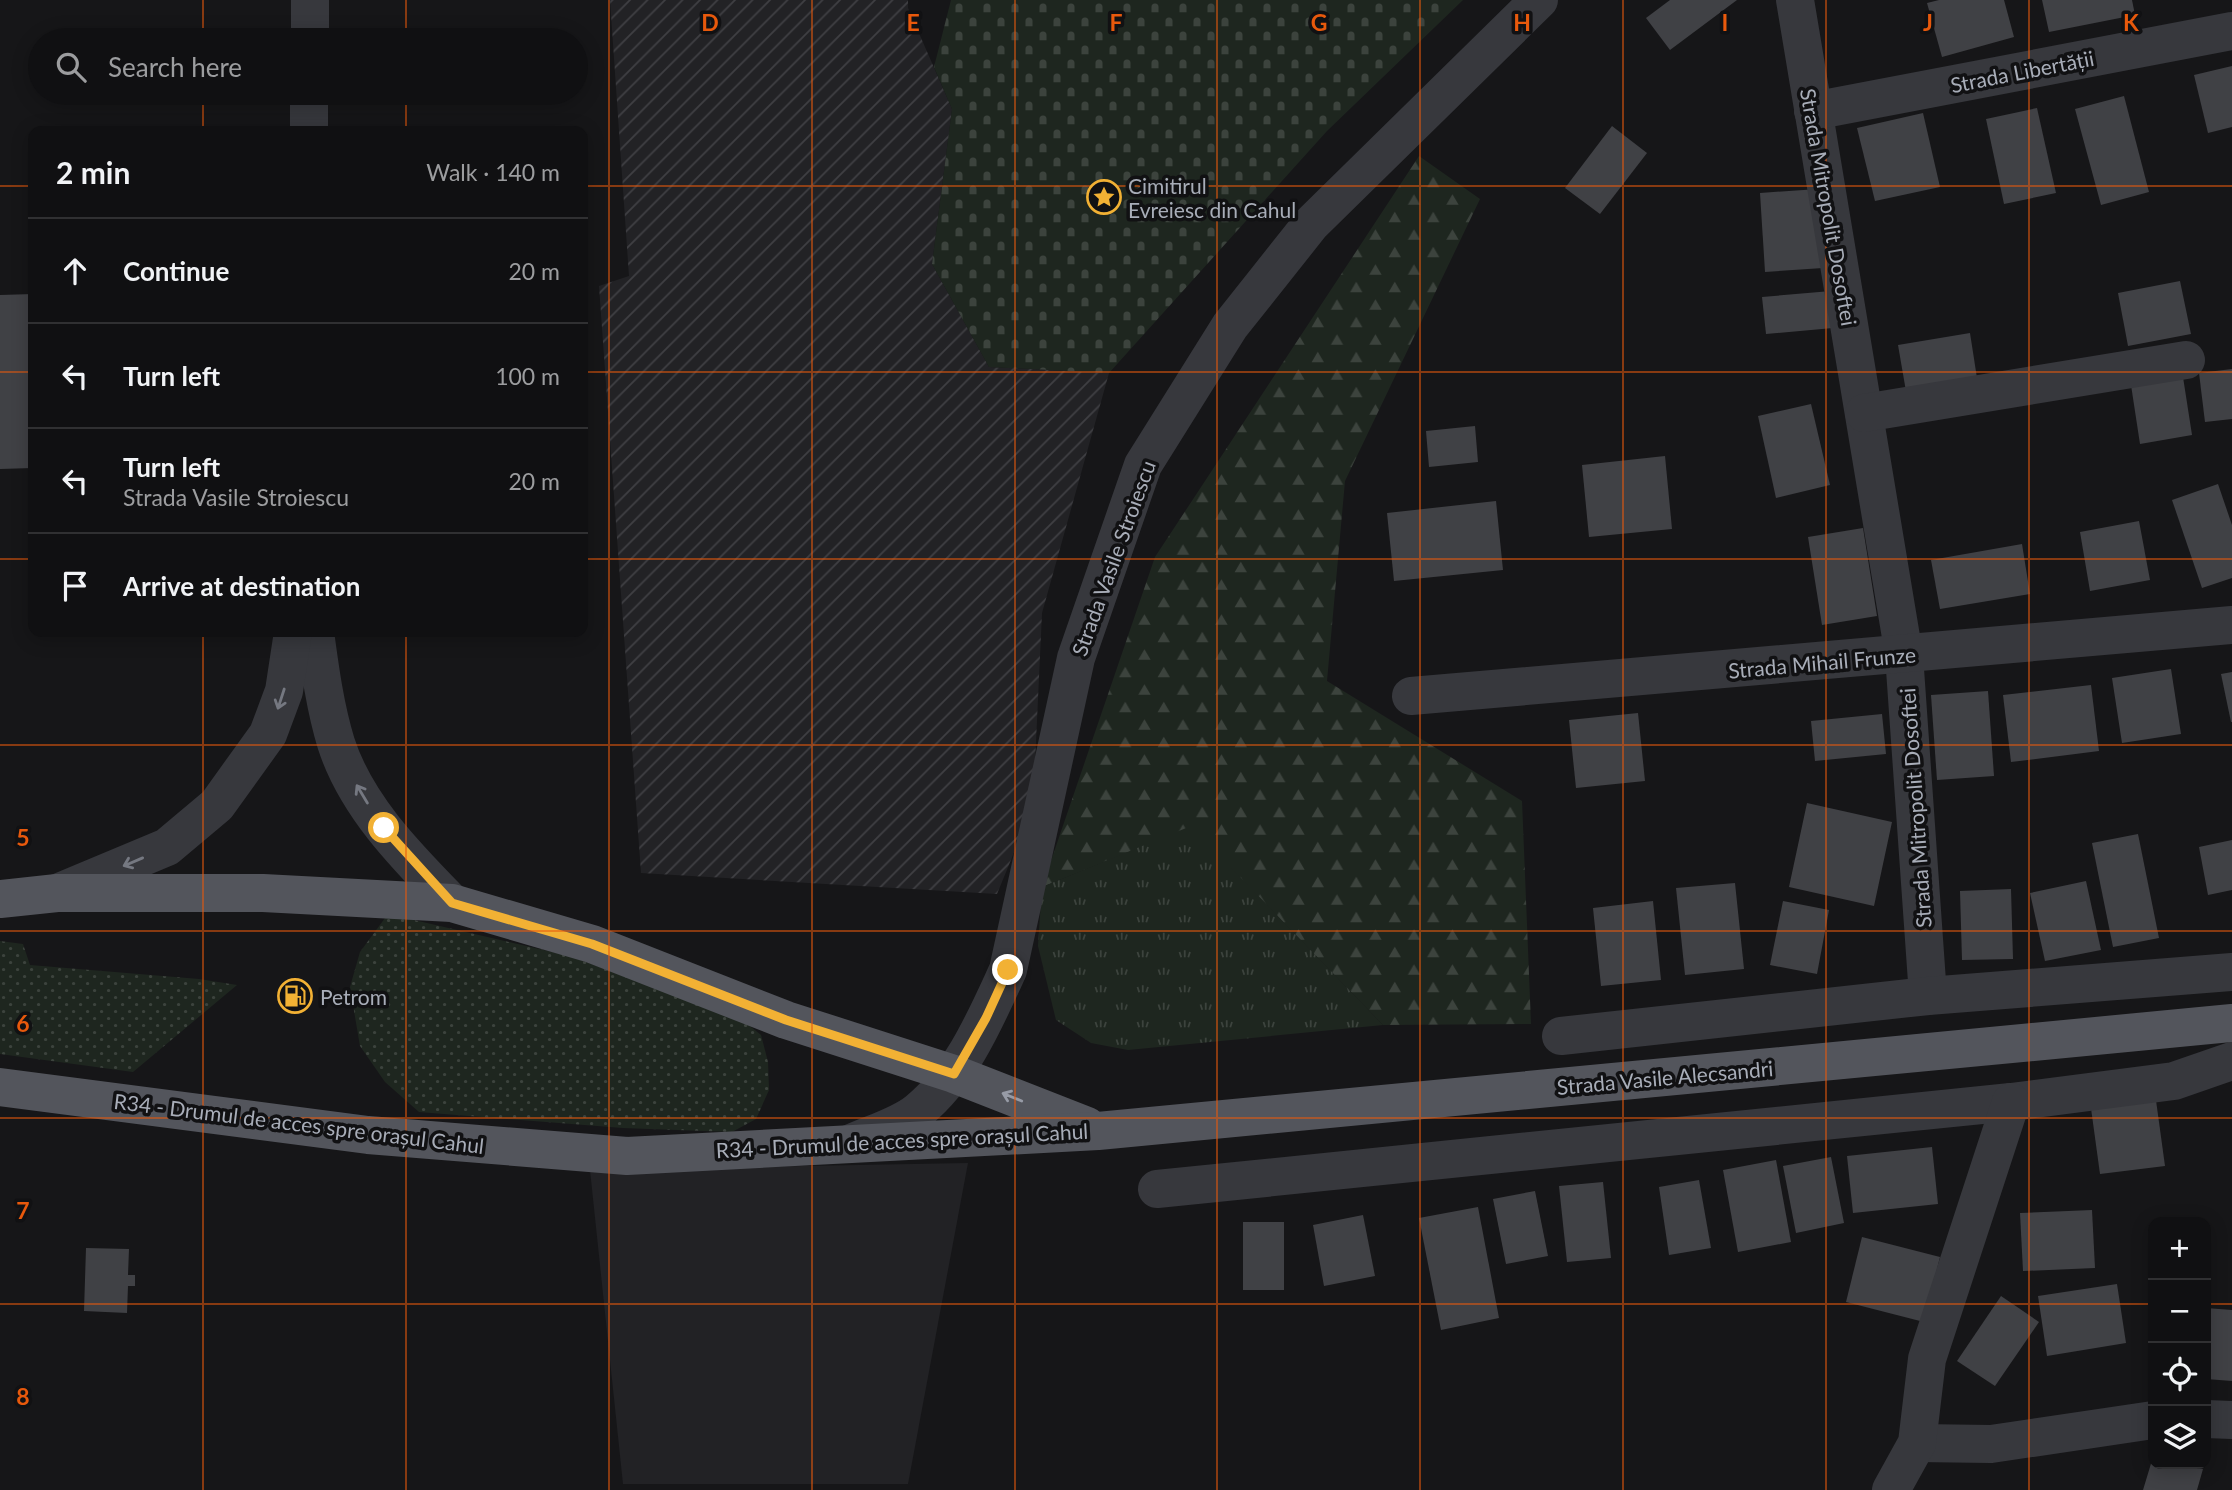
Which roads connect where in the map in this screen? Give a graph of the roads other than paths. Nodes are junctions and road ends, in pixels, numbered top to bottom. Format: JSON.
{"nodes":[{"id":1,"x":310,"y":0,"type":"edge"},
{"id":2,"x":1539,"y":0,"type":"edge"},
{"id":3,"x":1795,"y":0,"type":"edge"},
{"id":4,"x":310,"y":28,"type":"edge"},
{"id":5,"x":2232,"y":31,"type":"edge"},
{"id":6,"x":309,"y":105,"type":"edge"},
{"id":7,"x":1813,"y":111,"type":"junction"},
{"id":8,"x":309,"y":126,"type":"edge"},
{"id":9,"x":2186,"y":360,"type":"dead end"},
{"id":10,"x":1864,"y":413,"type":"junction"},
{"id":11,"x":2232,"y":625,"type":"edge"},
{"id":12,"x":292,"y":637,"type":"edge"},
{"id":13,"x":316,"y":637,"type":"edge"},
{"id":14,"x":1904,"y":655,"type":"junction"},
{"id":15,"x":1411,"y":696,"type":"dead end"},
{"id":16,"x":57,"y":893,"type":"junction"},
{"id":17,"x":0,"y":899,"type":"edge"},
{"id":18,"x":452,"y":903,"type":"junction"},
{"id":19,"x":2232,"y":972,"type":"edge"},
{"id":20,"x":1928,"y":996,"type":"junction"},
{"id":21,"x":2232,"y":1023,"type":"edge"},
{"id":22,"x":1561,"y":1036,"type":"dead end"},
{"id":23,"x":2232,"y":1061,"type":"edge"},
{"id":24,"x":954,"y":1074,"type":"junction"},
{"id":25,"x":0,"y":1087,"type":"edge"},
{"id":26,"x":2011,"y":1102,"type":"junction"},
{"id":27,"x":1098,"y":1131,"type":"junction"},
{"id":28,"x":849,"y":1143,"type":"junction"},
{"id":29,"x":1157,"y":1189,"type":"dead end"},
{"id":30,"x":2211,"y":1419,"type":"edge"},
{"id":31,"x":2232,"y":1420,"type":"edge"},
{"id":32,"x":2148,"y":1421,"type":"edge"},
{"id":33,"x":1917,"y":1443,"type":"junction"},
{"id":34,"x":1891,"y":1490,"type":"edge"}],
"edges":[{"from":1,"to":4,"type":"street"},
{"from":2,"to":24,"type":"street","name":"Strada Vasile Stroiescu"},
{"from":3,"to":7,"type":"street","name":"Strada Mitropolit Dosoftei"},
{"from":5,"to":7,"type":"street","name":"Strada Libertății"},
{"from":6,"to":8,"type":"street"},
{"from":7,"to":10,"type":"street","name":"Strada Mitropolit Dosoftei"},
{"from":9,"to":10,"type":"street"},
{"from":10,"to":14,"type":"street","name":"Strada Mitropolit Dosoftei"},
{"from":11,"to":14,"type":"street","name":"Strada Mihail Frunze"},
{"from":12,"to":16,"type":"street","one_way":true},
{"from":18,"to":13,"type":"street","one_way":true},
{"from":14,"to":15,"type":"street","name":"Strada Mihail Frunze"},
{"from":14,"to":20,"type":"street","name":"Strada Mitropolit Dosoftei"},
{"from":16,"to":17,"type":"main road","name":"R34 - Drumul de acces spre orașul Cahul"},
{"from":16,"to":18,"type":"main road","name":"R34 - Drumul de acces spre orașul Cahul"},
{"from":18,"to":24,"type":"main road","name":"R34 - Drumul de acces spre orașul Cahul"},
{"from":19,"to":20,"type":"street"},
{"from":20,"to":22,"type":"street"},
{"from":21,"to":27,"type":"main road","name":"Strada Vasile Alecsandri"},
{"from":23,"to":26,"type":"street"},
{"from":27,"to":24,"type":"main road","name":"R34 - Drumul de acces spre orașul Cahul","one_way":true},
{"from":24,"to":28,"type":"street","name":"Strada Vasile Stroiescu"},
{"from":25,"to":28,"type":"main road","name":"R34 - Drumul de acces spre orașul Cahul"},
{"from":26,"to":29,"type":"street"},
{"from":26,"to":33,"type":"street"},
{"from":27,"to":28,"type":"main road","name":"R34 - Drumul de acces spre orașul Cahul"},
{"from":30,"to":31,"type":"street"},
{"from":32,"to":33,"type":"street"},
{"from":33,"to":34,"type":"street"}]}
